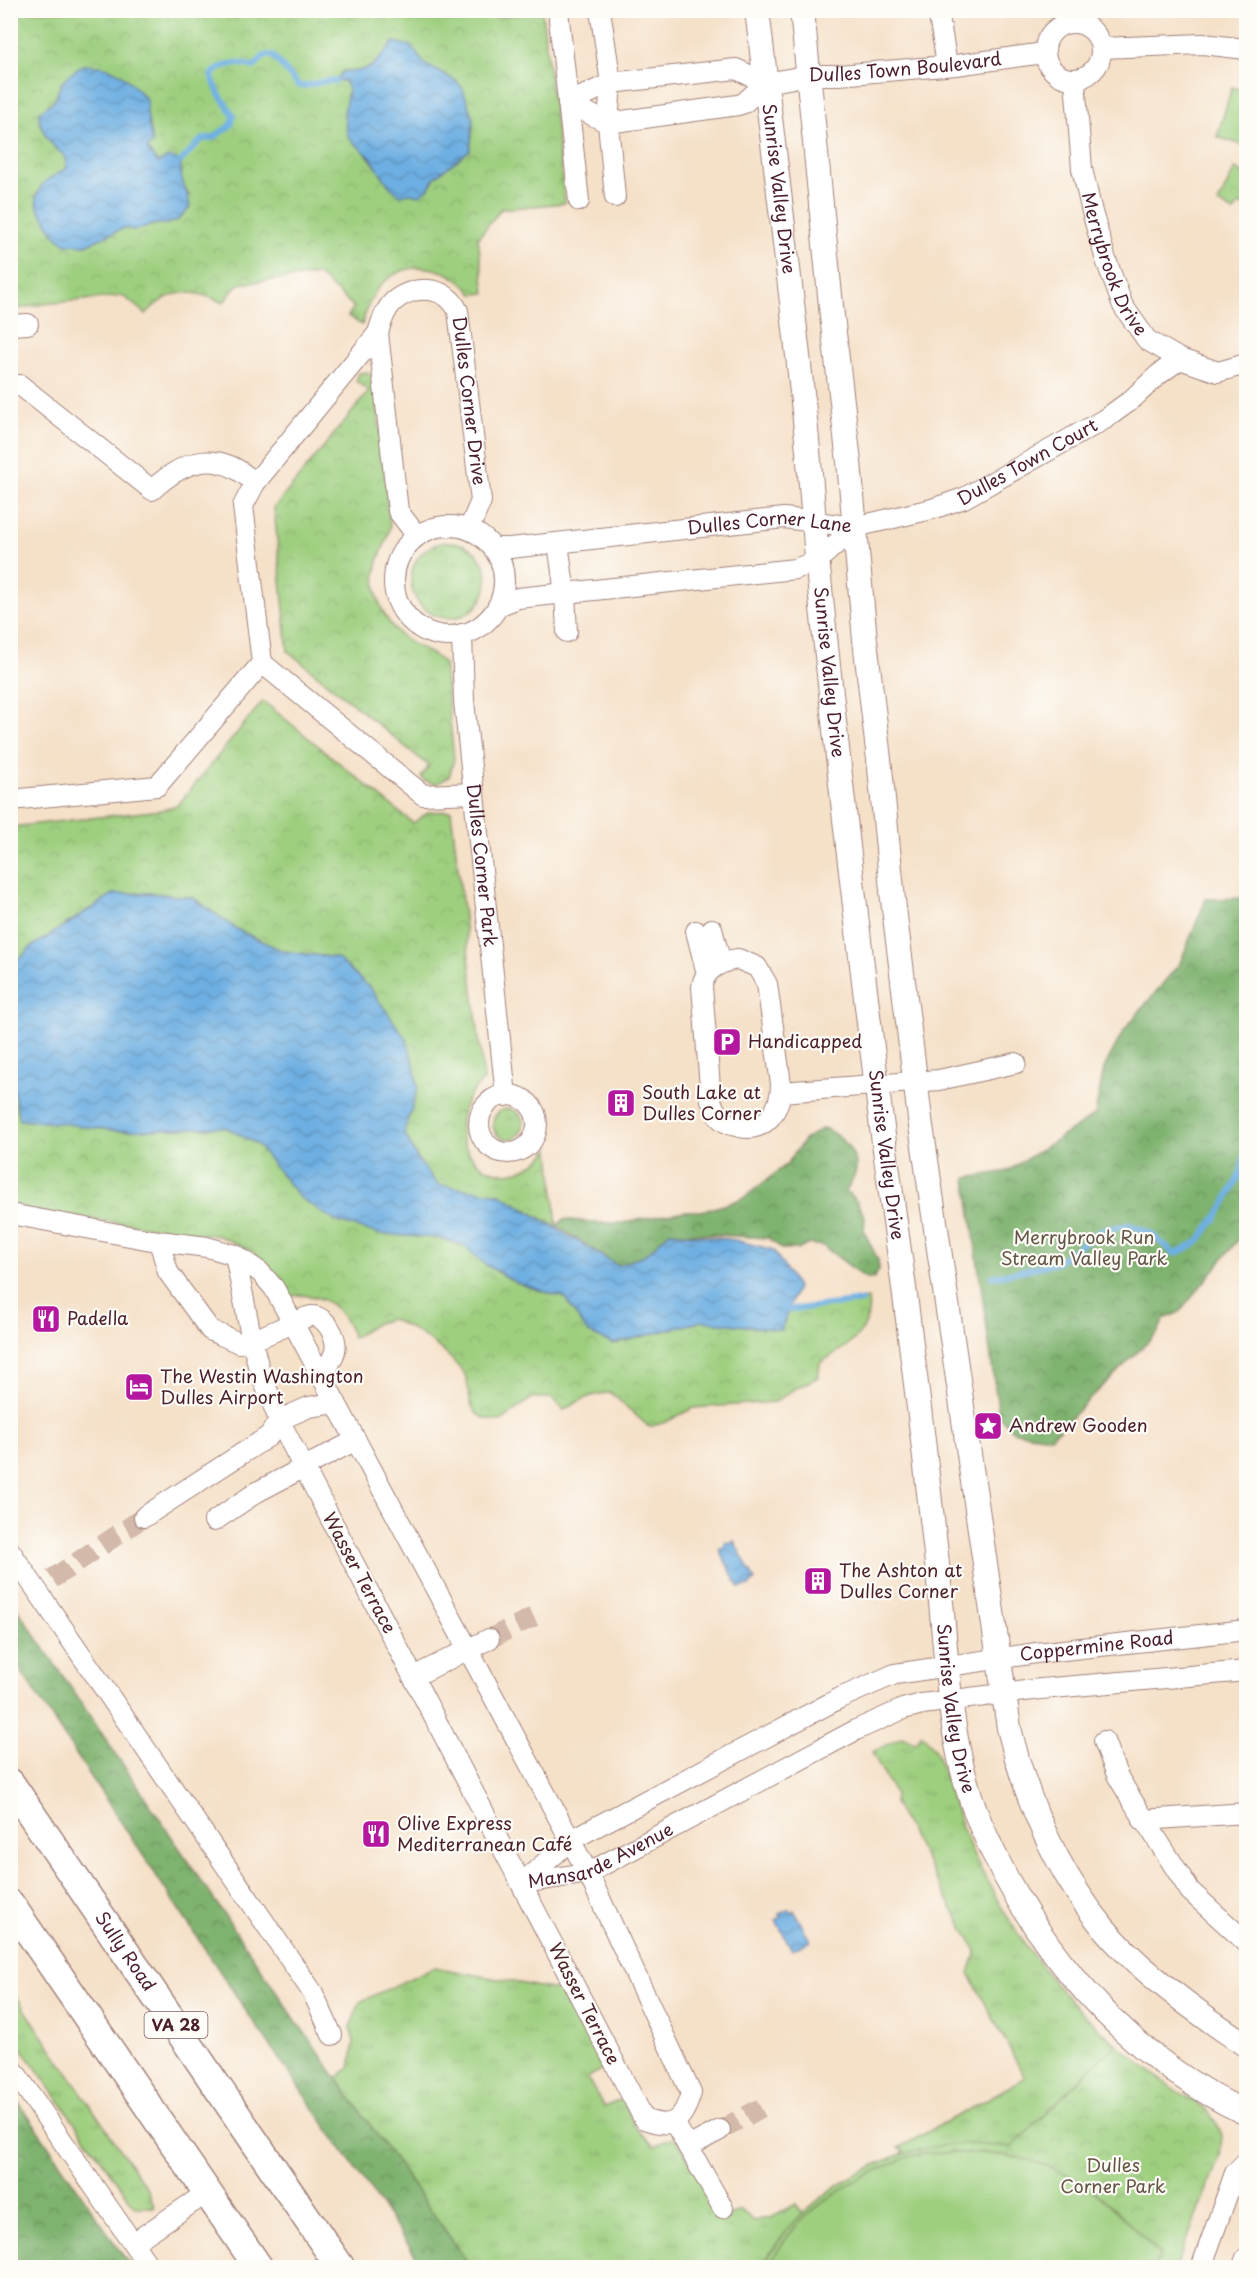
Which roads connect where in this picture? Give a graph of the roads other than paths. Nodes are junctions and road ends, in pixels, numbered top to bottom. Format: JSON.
{"nodes":[{"id":1,"x":558,"y":10,"type":"edge"},
{"id":2,"x":600,"y":10,"type":"edge"},
{"id":3,"x":757,"y":10,"type":"edge"},
{"id":4,"x":802,"y":10,"type":"edge"},
{"id":5,"x":938,"y":10,"type":"edge"},
{"id":6,"x":1071,"y":16,"type":"edge"},
{"id":7,"x":1101,"y":48,"type":"junction"},
{"id":8,"x":1246,"y":49,"type":"edge"},
{"id":9,"x":1044,"y":53,"type":"junction"},
{"id":10,"x":947,"y":65,"type":"junction"},
{"id":11,"x":810,"y":75,"type":"junction"},
{"id":12,"x":1075,"y":80,"type":"junction"},
{"id":13,"x":610,"y":83,"type":"junction"},
{"id":14,"x":766,"y":83,"type":"junction"},
{"id":15,"x":568,"y":103,"type":"junction"},
{"id":16,"x":608,"y":123,"type":"junction"},
{"id":17,"x":615,"y":197,"type":"dead end"},
{"id":18,"x":579,"y":201,"type":"dead end"},
{"id":19,"x":378,"y":333,"type":"junction"},
{"id":20,"x":1180,"y":359,"type":"junction"},
{"id":21,"x":1246,"y":364,"type":"edge"},
{"id":22,"x":10,"y":386,"type":"edge"},
{"id":23,"x":255,"y":483,"type":"junction"},
{"id":24,"x":815,"y":521,"type":"junction"},
{"id":25,"x":855,"y":527,"type":"junction"},
{"id":26,"x":469,"y":530,"type":"junction"},
{"id":27,"x":417,"y":536,"type":"junction"},
{"id":28,"x":558,"y":543,"type":"junction"},
{"id":29,"x":493,"y":548,"type":"junction"},
{"id":30,"x":818,"y":561,"type":"junction"},
{"id":31,"x":565,"y":594,"type":"junction"},
{"id":32,"x":498,"y":606,"type":"junction"},
{"id":33,"x":567,"y":632,"type":"dead end"},
{"id":34,"x":462,"y":634,"type":"junction"},
{"id":35,"x":262,"y":663,"type":"junction"},
{"id":36,"x":474,"y":793,"type":"junction"},
{"id":37,"x":10,"y":800,"type":"edge"},
{"id":38,"x":704,"y":930,"type":"dead end"},
{"id":39,"x":714,"y":968,"type":"junction"},
{"id":40,"x":1016,"y":1062,"type":"dead end"},
{"id":41,"x":916,"y":1081,"type":"junction"},
{"id":42,"x":876,"y":1085,"type":"junction"},
{"id":43,"x":781,"y":1092,"type":"junction"},
{"id":44,"x":506,"y":1096,"type":"dead end"},
{"id":45,"x":10,"y":1214,"type":"edge"},
{"id":46,"x":159,"y":1241,"type":"junction"},
{"id":47,"x":235,"y":1255,"type":"junction"},
{"id":48,"x":293,"y":1323,"type":"junction"},
{"id":49,"x":252,"y":1341,"type":"junction"},
{"id":50,"x":321,"y":1376,"type":"junction"},
{"id":51,"x":336,"y":1403,"type":"junction"},
{"id":52,"x":279,"y":1420,"type":"junction"},
{"id":53,"x":356,"y":1440,"type":"junction"},
{"id":54,"x":304,"y":1467,"type":"junction"},
{"id":55,"x":144,"y":1517,"type":"tunnel mouth"},
{"id":56,"x":214,"y":1521,"type":"dead end"},
{"id":57,"x":10,"y":1551,"type":"edge"},
{"id":58,"x":1246,"y":1630,"type":"edge"},
{"id":59,"x":489,"y":1639,"type":"tunnel mouth"},
{"id":60,"x":468,"y":1649,"type":"junction"},
{"id":61,"x":999,"y":1657,"type":"junction"},
{"id":62,"x":947,"y":1666,"type":"junction"},
{"id":63,"x":1246,"y":1671,"type":"edge"},
{"id":64,"x":413,"y":1677,"type":"junction"},
{"id":65,"x":1004,"y":1695,"type":"junction"},
{"id":66,"x":950,"y":1702,"type":"junction"},
{"id":67,"x":1104,"y":1741,"type":"dead end"},
{"id":68,"x":10,"y":1783,"type":"edge"},
{"id":69,"x":1246,"y":1814,"type":"edge"},
{"id":70,"x":1143,"y":1820,"type":"junction"},
{"id":71,"x":571,"y":1840,"type":"junction"},
{"id":72,"x":588,"y":1873,"type":"junction"},
{"id":73,"x":522,"y":1883,"type":"junction"},
{"id":74,"x":10,"y":1904,"type":"edge"},
{"id":75,"x":1246,"y":1942,"type":"edge"},
{"id":76,"x":332,"y":2035,"type":"dead end"},
{"id":77,"x":1246,"y":2045,"type":"edge"},
{"id":78,"x":10,"y":2065,"type":"edge"},
{"id":79,"x":1246,"y":2113,"type":"edge"},
{"id":80,"x":674,"y":2122,"type":"junction"},
{"id":81,"x":720,"y":2130,"type":"tunnel mouth"},
{"id":82,"x":688,"y":2147,"type":"junction"},
{"id":83,"x":1246,"y":2162,"type":"edge"},
{"id":84,"x":208,"y":2192,"type":"junction"},
{"id":85,"x":723,"y":2208,"type":"dead end"},
{"id":86,"x":133,"y":2243,"type":"junction"},
{"id":87,"x":1246,"y":2258,"type":"edge"},
{"id":88,"x":150,"y":2268,"type":"edge"},
{"id":89,"x":259,"y":2268,"type":"edge"},
{"id":90,"x":341,"y":2268,"type":"edge"},
{"id":91,"x":1201,"y":2268,"type":"edge"},
{"id":92,"x":1242,"y":2268,"type":"edge"}],
"edges":[{"from":1,"to":15,"type":"street"},
{"from":2,"to":13,"type":"street"},
{"from":3,"to":14,"type":"main road","name":"Sunrise Valley Drive"},
{"from":4,"to":11,"type":"main road"},
{"from":5,"to":10,"type":"street"},
{"from":6,"to":7,"type":"street"},
{"from":6,"to":9,"type":"street"},
{"from":7,"to":8,"type":"street"},
{"from":7,"to":12,"type":"street"},
{"from":9,"to":10,"type":"street","name":"Dulles Town Boulevard"},
{"from":9,"to":12,"type":"street"},
{"from":10,"to":11,"type":"street","name":"Dulles Town Boulevard"},
{"from":11,"to":14,"type":"street","name":"Dulles Town Boulevard"},
{"from":11,"to":25,"type":"main road"},
{"from":12,"to":20,"type":"street","name":"Merrybrook Drive"},
{"from":13,"to":14,"type":"street"},
{"from":13,"to":15,"type":"street"},
{"from":13,"to":16,"type":"street"},
{"from":14,"to":16,"type":"street"},
{"from":14,"to":24,"type":"main road","name":"Sunrise Valley Drive"},
{"from":15,"to":16,"type":"street"},
{"from":15,"to":18,"type":"street"},
{"from":16,"to":17,"type":"street"},
{"from":19,"to":23,"type":"street","name":"Dulles Corner Drive"},
{"from":19,"to":26,"type":"street","name":"Dulles Corner Drive"},
{"from":19,"to":27,"type":"street","name":"Dulles Corner Drive"},
{"from":20,"to":21,"type":"street","name":"Merrybrook Drive"},
{"from":20,"to":25,"type":"street","name":"Dulles Town Court"},
{"from":22,"to":23,"type":"street"},
{"from":23,"to":35,"type":"street","name":"Dulles Corner Drive"},
{"from":24,"to":25,"type":"street","name":"Dulles Corner Lane"},
{"from":24,"to":28,"type":"street","name":"Dulles Corner Lane"},
{"from":24,"to":30,"type":"main road","name":"Sunrise Valley Drive"},
{"from":25,"to":30,"type":"street","name":"Dulles Corner Lane"},
{"from":25,"to":41,"type":"main road"},
{"from":26,"to":27,"type":"street"},
{"from":26,"to":29,"type":"street"},
{"from":27,"to":34,"type":"street"},
{"from":28,"to":29,"type":"street","name":"Dulles Corner Lane"},
{"from":28,"to":31,"type":"street"},
{"from":29,"to":32,"type":"street"},
{"from":30,"to":31,"type":"street","name":"Dulles Corner Lane"},
{"from":30,"to":42,"type":"main road","name":"Sunrise Valley Drive"},
{"from":31,"to":32,"type":"street","name":"Dulles Corner Lane"},
{"from":31,"to":33,"type":"street"},
{"from":32,"to":34,"type":"street"},
{"from":34,"to":36,"type":"street","name":"Dulles Corner Park"},
{"from":35,"to":36,"type":"street"},
{"from":35,"to":37,"type":"street"},
{"from":36,"to":44,"type":"street","name":"Dulles Corner Park"},
{"from":38,"to":39,"type":"street"},
{"from":39,"to":43,"type":"street"},
{"from":39,"to":43,"type":"street"},
{"from":40,"to":41,"type":"street"},
{"from":41,"to":42,"type":"street"},
{"from":41,"to":61,"type":"main road"},
{"from":42,"to":43,"type":"street"},
{"from":42,"to":62,"type":"main road","name":"Sunrise Valley Drive"},
{"from":45,"to":46,"type":"street"},
{"from":46,"to":47,"type":"street"},
{"from":46,"to":49,"type":"street"},
{"from":47,"to":48,"type":"street"},
{"from":47,"to":49,"type":"street","name":"Wasser Terrace"},
{"from":48,"to":49,"type":"street"},
{"from":48,"to":50,"type":"street"},
{"from":48,"to":50,"type":"street"},
{"from":49,"to":52,"type":"street","name":"Wasser Terrace"},
{"from":50,"to":51,"type":"street"},
{"from":51,"to":52,"type":"street"},
{"from":51,"to":53,"type":"street"},
{"from":52,"to":54,"type":"street","name":"Wasser Terrace"},
{"from":52,"to":55,"type":"street"},
{"from":53,"to":54,"type":"street"},
{"from":53,"to":60,"type":"street"},
{"from":54,"to":56,"type":"street"},
{"from":54,"to":64,"type":"street","name":"Wasser Terrace"},
{"from":57,"to":76,"type":"street"},
{"from":58,"to":61,"type":"street","name":"Coppermine Road"},
{"from":59,"to":60,"type":"street"},
{"from":60,"to":64,"type":"street"},
{"from":60,"to":71,"type":"street"},
{"from":61,"to":62,"type":"street","name":"Coppermine Road"},
{"from":61,"to":65,"type":"main road"},
{"from":62,"to":66,"type":"main road","name":"Sunrise Valley Drive"},
{"from":62,"to":71,"type":"street","name":"Mansarde Avenue"},
{"from":63,"to":65,"type":"street","name":"Coppermine Road"},
{"from":64,"to":73,"type":"street","name":"Wasser Terrace"},
{"from":65,"to":66,"type":"street","name":"Coppermine Road"},
{"from":65,"to":77,"type":"main road"},
{"from":66,"to":72,"type":"street","name":"Mansarde Avenue"},
{"from":66,"to":79,"type":"main road","name":"Sunrise Valley Drive"},
{"from":67,"to":70,"type":"street"},
{"from":68,"to":90,"type":"highway","name":"Sully Road","number":"VA 28"},
{"from":69,"to":70,"type":"street"},
{"from":70,"to":75,"type":"street"},
{"from":71,"to":72,"type":"street"},
{"from":71,"to":73,"type":"street","name":"Mansarde Avenue"},
{"from":72,"to":73,"type":"street","name":"Mansarde Avenue"},
{"from":72,"to":80,"type":"street"},
{"from":73,"to":80,"type":"street","name":"Wasser Terrace"},
{"from":74,"to":84,"type":"highway"},
{"from":78,"to":86,"type":"street"},
{"from":80,"to":82,"type":"street"},
{"from":81,"to":82,"type":"street"},
{"from":82,"to":85,"type":"street"},
{"from":83,"to":91,"type":"street"},
{"from":84,"to":86,"type":"street"},
{"from":84,"to":89,"type":"highway"},
{"from":86,"to":88,"type":"street"},
{"from":87,"to":92,"type":"street"}]}
